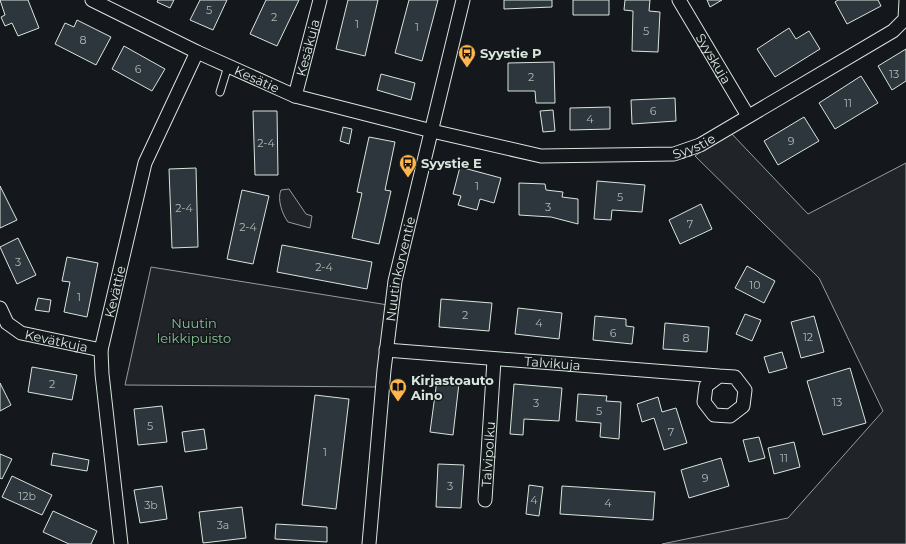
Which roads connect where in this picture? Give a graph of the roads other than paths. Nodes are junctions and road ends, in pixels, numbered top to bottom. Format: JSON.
{"nodes":[{"id":1,"x":92,"y":0,"type":"edge"},
{"id":2,"x":320,"y":0,"type":"edge"},
{"id":3,"x":463,"y":0,"type":"edge"},
{"id":4,"x":679,"y":0,"type":"edge"},
{"id":5,"x":906,"y":0,"type":"edge"},
{"id":6,"x":197,"y":52,"type":"junction"},
{"id":7,"x":228,"y":66,"type":"junction"},
{"id":8,"x":220,"y":92,"type":"dead end"},
{"id":9,"x":295,"y":96,"type":"junction"},
{"id":10,"x":748,"y":116,"type":"junction"},
{"id":11,"x":432,"y":131,"type":"junction"},
{"id":12,"x":0,"y":308,"type":"edge"},
{"id":13,"x":102,"y":350,"type":"junction"},
{"id":14,"x":386,"y":350,"type":"junction"},
{"id":15,"x":494,"y":360,"type":"junction"},
{"id":16,"x":719,"y":376,"type":"dead end"},
{"id":17,"x":485,"y":500,"type":"dead end"},
{"id":18,"x":121,"y":544,"type":"edge"},
{"id":19,"x":369,"y":544,"type":"edge"}],
"edges":[{"from":1,"to":6,"type":"street","name":"Kesätie"},
{"from":2,"to":9,"type":"street","name":"Kesäkuja"},
{"from":3,"to":11,"type":"street","name":"Nuutinkorventie"},
{"from":4,"to":10,"type":"street","name":"Syyskuja"},
{"from":5,"to":10,"type":"street","name":"Syystie"},
{"from":6,"to":7,"type":"street","name":"Kesätie"},
{"from":6,"to":13,"type":"street","name":"Kevättie"},
{"from":7,"to":8,"type":"lane"},
{"from":7,"to":9,"type":"street","name":"Kesätie"},
{"from":9,"to":11,"type":"street","name":"Kesätie"},
{"from":10,"to":11,"type":"street","name":"Syystie"},
{"from":11,"to":14,"type":"street","name":"Nuutinkorventie"},
{"from":12,"to":13,"type":"street","name":"Kevätkuja"},
{"from":13,"to":18,"type":"street","name":"Kevättie"},
{"from":14,"to":15,"type":"street","name":"Talvikuja"},
{"from":14,"to":19,"type":"street","name":"Nuutinkorventie"},
{"from":15,"to":16,"type":"street","name":"Talvikuja"},
{"from":15,"to":17,"type":"street","name":"Talvipolku"}]}
